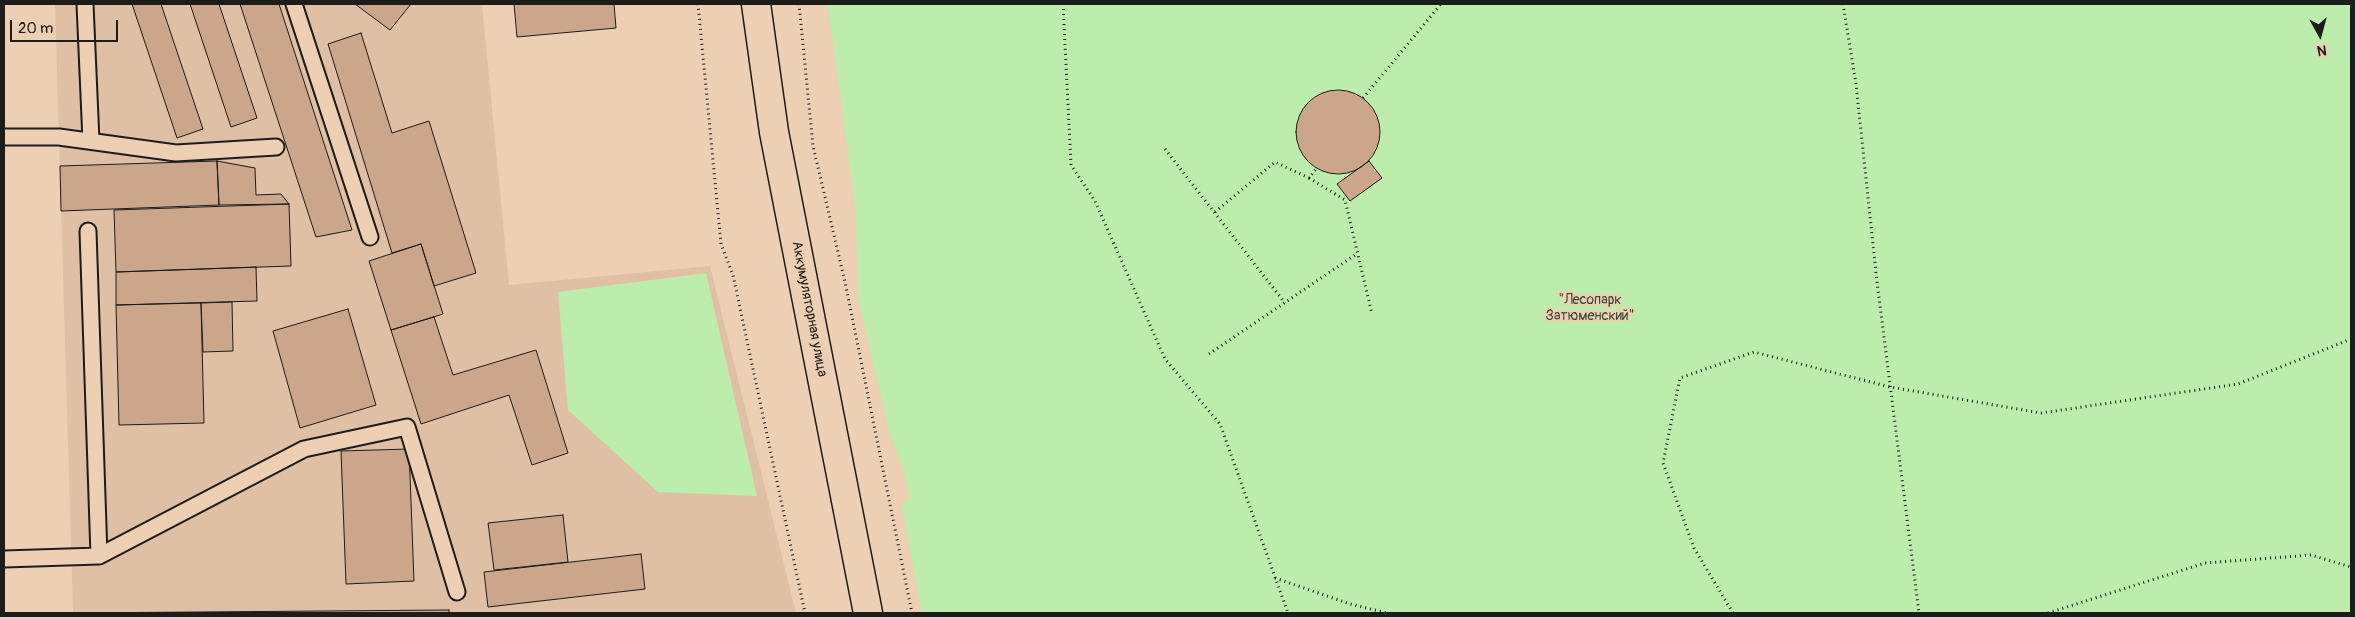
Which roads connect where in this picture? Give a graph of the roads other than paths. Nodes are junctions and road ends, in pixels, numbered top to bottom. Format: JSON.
{"nodes":[{"id":1,"x":85,"y":4,"type":"edge"},
{"id":2,"x":294,"y":4,"type":"edge"},
{"id":3,"x":756,"y":4,"type":"edge"},
{"id":4,"x":4,"y":137,"type":"edge"},
{"id":5,"x":91,"y":141,"type":"junction"},
{"id":6,"x":276,"y":147,"type":"dead end"},
{"id":7,"x":88,"y":231,"type":"dead end"},
{"id":8,"x":370,"y":237,"type":"dead end"},
{"id":9,"x":99,"y":556,"type":"junction"},
{"id":10,"x":4,"y":559,"type":"edge"},
{"id":11,"x":457,"y":592,"type":"dead end"},
{"id":12,"x":868,"y":613,"type":"edge"}],
"edges":[{"from":1,"to":5,"type":"lane"},
{"from":2,"to":8,"type":"lane"},
{"from":3,"to":12,"type":"street","name":"Аккумуляторная улица"},
{"from":4,"to":5,"type":"lane"},
{"from":5,"to":6,"type":"lane"},
{"from":7,"to":9,"type":"lane"},
{"from":9,"to":10,"type":"lane"},
{"from":9,"to":11,"type":"lane"}]}
